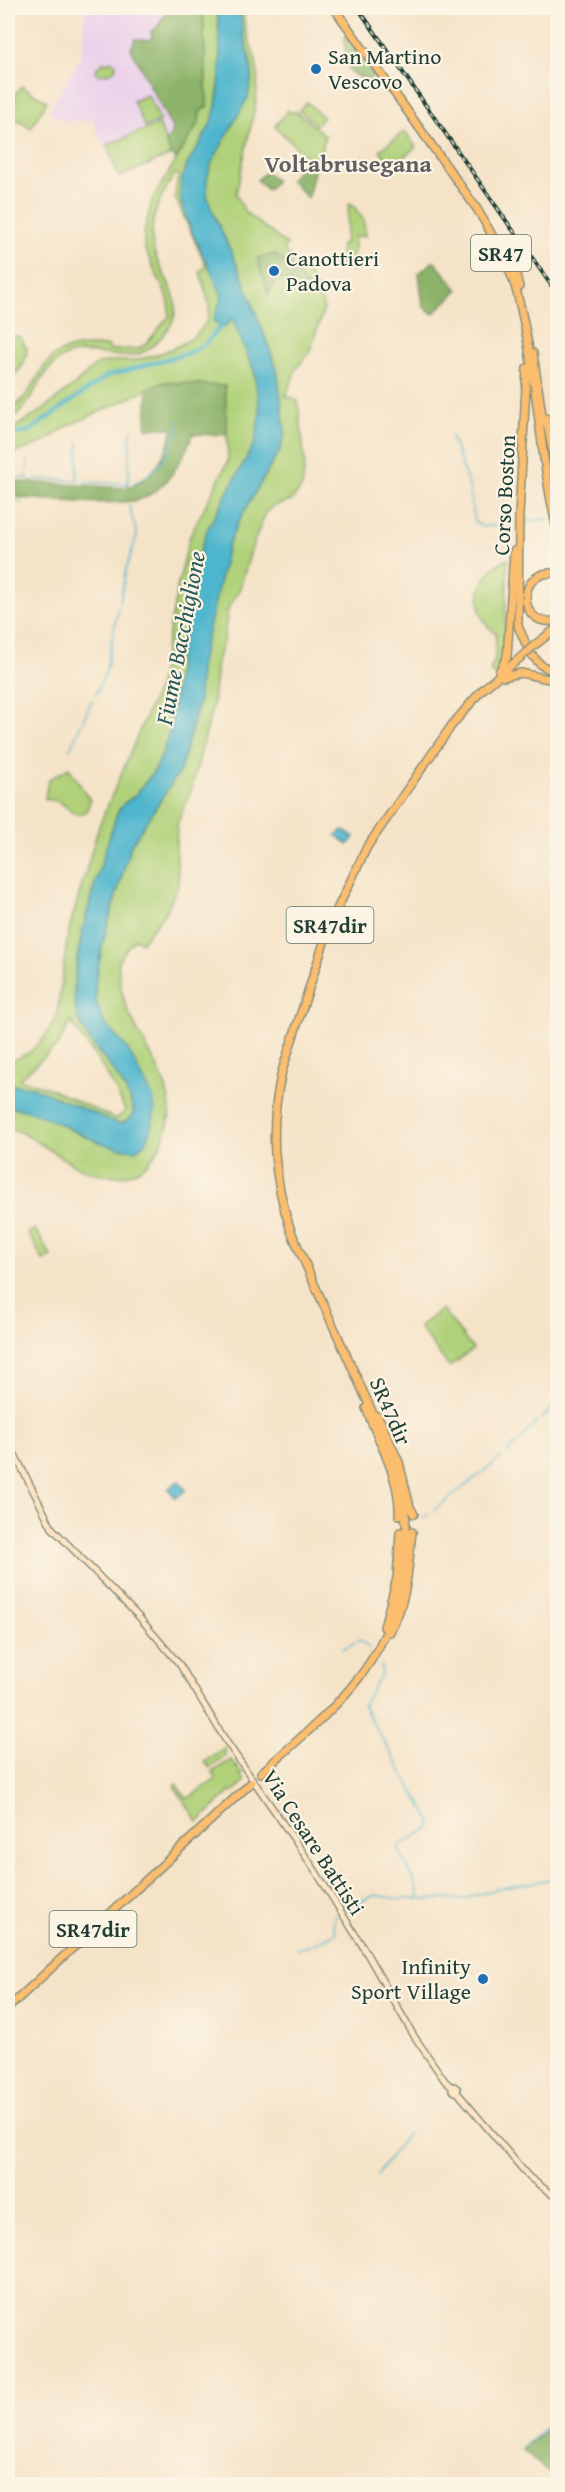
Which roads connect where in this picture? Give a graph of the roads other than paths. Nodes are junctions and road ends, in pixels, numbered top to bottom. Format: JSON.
{"nodes":[{"id":1,"x":334,"y":8,"type":"edge"},
{"id":2,"x":339,"y":8,"type":"edge"},
{"id":3,"x":383,"y":72,"type":"junction"},
{"id":4,"x":388,"y":80,"type":"junction"},
{"id":5,"x":526,"y":338,"type":"junction"},
{"id":6,"x":538,"y":380,"type":"junction"},
{"id":7,"x":558,"y":478,"type":"edge"},
{"id":8,"x":519,"y":516,"type":"junction"},
{"id":9,"x":558,"y":518,"type":"edge"},
{"id":10,"x":558,"y":533,"type":"edge"},
{"id":11,"x":558,"y":574,"type":"edge"},
{"id":12,"x":558,"y":620,"type":"edge"},
{"id":13,"x":558,"y":627,"type":"edge"},
{"id":14,"x":558,"y":633,"type":"edge"},
{"id":15,"x":558,"y":639,"type":"edge"},
{"id":16,"x":538,"y":646,"type":"junction"},
{"id":17,"x":558,"y":659,"type":"edge"},
{"id":18,"x":558,"y":674,"type":"edge"},
{"id":19,"x":500,"y":677,"type":"junction"},
{"id":20,"x":558,"y":681,"type":"edge"},
{"id":21,"x":356,"y":1377,"type":"junction"},
{"id":22,"x":8,"y":1441,"type":"edge"},
{"id":23,"x":414,"y":1514,"type":"dead end"},
{"id":24,"x":399,"y":1515,"type":"dead end"},
{"id":25,"x":400,"y":1532,"type":"dead end"},
{"id":26,"x":412,"y":1532,"type":"dead end"},
{"id":27,"x":364,"y":1671,"type":"junction"},
{"id":28,"x":261,"y":1773,"type":"dead end"},
{"id":29,"x":252,"y":1783,"type":"dead end"},
{"id":30,"x":8,"y":2008,"type":"edge"},
{"id":31,"x":558,"y":2199,"type":"edge"}],
"edges":[{"from":1,"to":3,"type":"highway","number":"SR47"},
{"from":2,"to":3,"type":"highway","number":"SR47"},
{"from":3,"to":4,"type":"highway","number":"SR47"},
{"from":4,"to":5,"type":"highway","number":"SR47"},
{"from":4,"to":6,"type":"highway","number":"SR47"},
{"from":5,"to":8,"type":"highway","name":"Corso Boston","number":"SR47"},
{"from":5,"to":10,"type":"highway"},
{"from":6,"to":7,"type":"highway","name":"Corso Boston","number":"SR47"},
{"from":6,"to":9,"type":"highway"},
{"from":8,"to":18,"type":"highway","name":"Corso Boston","number":"SR47"},
{"from":8,"to":19,"type":"highway"},
{"from":11,"to":12,"type":"highway"},
{"from":13,"to":16,"type":"highway","number":"SR47dir"},
{"from":14,"to":16,"type":"highway","number":"SR47dir"},
{"from":15,"to":17,"type":"highway"},
{"from":16,"to":19,"type":"highway","number":"SR47dir"},
{"from":19,"to":20,"type":"highway"},
{"from":19,"to":21,"type":"highway","name":"SR47dir","number":"SR47dir"},
{"from":21,"to":23,"type":"highway"},
{"from":21,"to":24,"type":"highway"},
{"from":21,"to":27,"type":"highway","name":"SR47dir","number":"SR47dir"},
{"from":22,"to":31,"type":"main road","name":"Via Cesare Battisti"},
{"from":25,"to":27,"type":"highway"},
{"from":26,"to":27,"type":"highway"},
{"from":27,"to":28,"type":"highway","number":"SR47dir"},
{"from":29,"to":30,"type":"highway","number":"SR47dir"}]}
